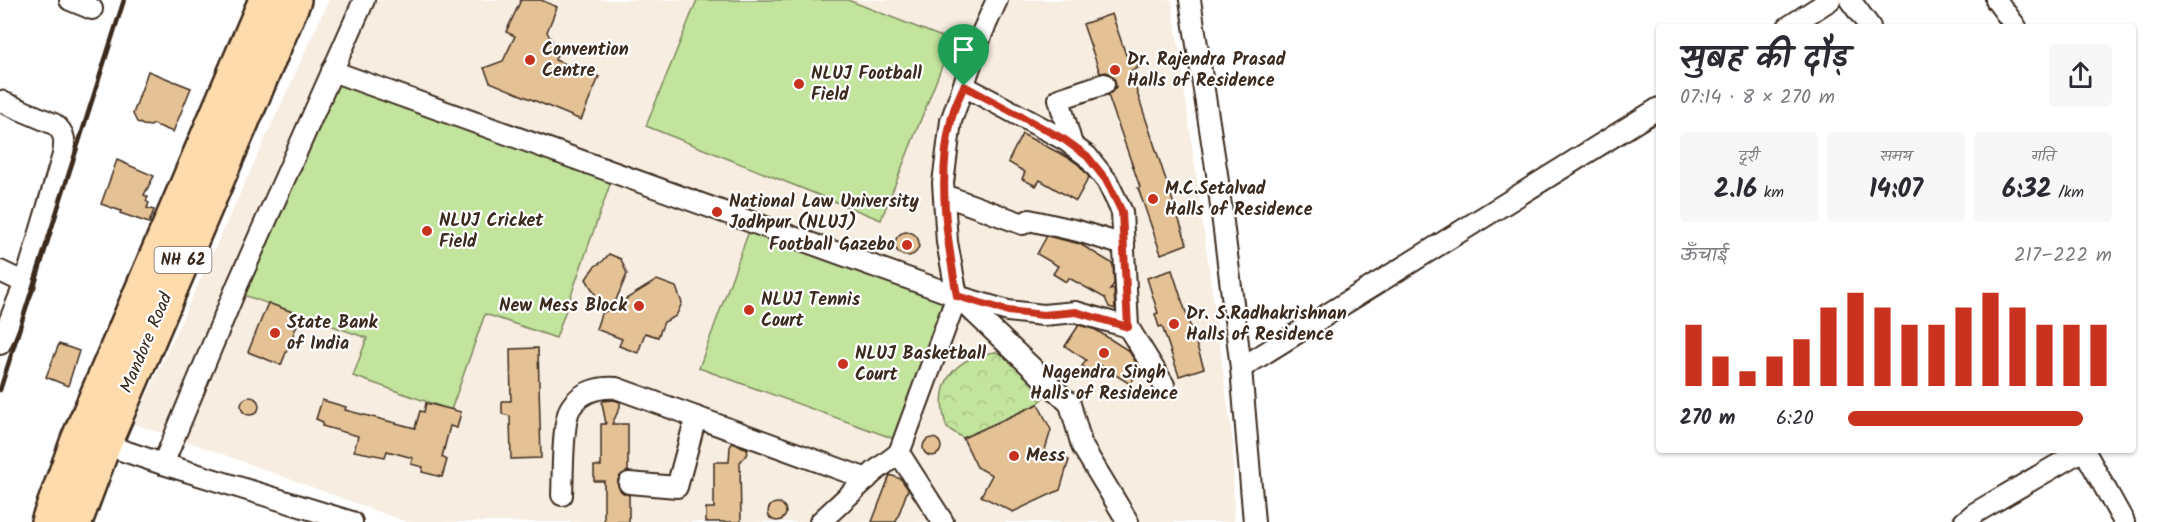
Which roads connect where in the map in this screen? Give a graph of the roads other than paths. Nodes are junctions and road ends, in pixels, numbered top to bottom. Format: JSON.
{"nodes":[{"id":1,"x":70,"y":0,"type":"edge"},
{"id":2,"x":266,"y":0,"type":"edge"},
{"id":3,"x":294,"y":0,"type":"edge"},
{"id":4,"x":364,"y":0,"type":"edge"},
{"id":5,"x":997,"y":0,"type":"edge"},
{"id":6,"x":1190,"y":0,"type":"edge"},
{"id":7,"x":1830,"y":0,"type":"edge"},
{"id":8,"x":1850,"y":0,"type":"edge"},
{"id":9,"x":1996,"y":0,"type":"edge"},
{"id":10,"x":92,"y":9,"type":"dead end"},
{"id":11,"x":1793,"y":24,"type":"edge"},
{"id":12,"x":1868,"y":24,"type":"edge"},
{"id":13,"x":2014,"y":24,"type":"edge"},
{"id":14,"x":332,"y":71,"type":"junction"},
{"id":15,"x":1104,"y":84,"type":"dead end"},
{"id":16,"x":964,"y":86,"type":"junction"},
{"id":17,"x":0,"y":101,"type":"edge"},
{"id":18,"x":1656,"y":110,"type":"edge"},
{"id":19,"x":1072,"y":145,"type":"junction"},
{"id":20,"x":944,"y":195,"type":"junction"},
{"id":21,"x":1124,"y":245,"type":"junction"},
{"id":22,"x":0,"y":271,"type":"edge"},
{"id":23,"x":25,"y":283,"type":"junction"},
{"id":24,"x":957,"y":296,"type":"junction"},
{"id":25,"x":1128,"y":327,"type":"junction"},
{"id":26,"x":0,"y":344,"type":"edge"},
{"id":27,"x":1241,"y":368,"type":"junction"},
{"id":28,"x":1164,"y":385,"type":"dead end"},
{"id":29,"x":696,"y":417,"type":"junction"},
{"id":30,"x":92,"y":440,"type":"junction"},
{"id":31,"x":899,"y":453,"type":"junction"},
{"id":32,"x":2078,"y":453,"type":"edge"},
{"id":33,"x":2085,"y":453,"type":"edge"},
{"id":34,"x":163,"y":465,"type":"junction"},
{"id":35,"x":867,"y":479,"type":"junction"},
{"id":36,"x":628,"y":483,"type":"dead end"},
{"id":37,"x":562,"y":495,"type":"dead end"},
{"id":38,"x":48,"y":522,"type":"edge"},
{"id":39,"x":75,"y":522,"type":"edge"},
{"id":40,"x":352,"y":522,"type":"edge"},
{"id":41,"x":820,"y":522,"type":"edge"},
{"id":42,"x":943,"y":522,"type":"edge"},
{"id":43,"x":1128,"y":522,"type":"edge"},
{"id":44,"x":1254,"y":522,"type":"edge"},
{"id":45,"x":1964,"y":522,"type":"edge"},
{"id":46,"x":2124,"y":522,"type":"edge"}],
"edges":[{"from":1,"to":10,"type":"street"},
{"from":2,"to":30,"type":"highway","name":"Mandore Road"},
{"from":3,"to":30,"type":"highway","name":"Mandore Road","number":"NH 62"},
{"from":4,"to":14,"type":"street"},
{"from":5,"to":16,"type":"street"},
{"from":6,"to":27,"type":"street"},
{"from":7,"to":11,"type":"street"},
{"from":8,"to":12,"type":"street"},
{"from":9,"to":13,"type":"street"},
{"from":14,"to":24,"type":"street"},
{"from":14,"to":34,"type":"street"},
{"from":15,"to":19,"type":"street"},
{"from":16,"to":19,"type":"street"},
{"from":16,"to":20,"type":"street"},
{"from":17,"to":23,"type":"street"},
{"from":18,"to":27,"type":"street"},
{"from":19,"to":21,"type":"street"},
{"from":20,"to":21,"type":"street"},
{"from":20,"to":24,"type":"street"},
{"from":21,"to":25,"type":"street"},
{"from":22,"to":23,"type":"street"},
{"from":23,"to":26,"type":"street"},
{"from":24,"to":25,"type":"street"},
{"from":24,"to":31,"type":"street"},
{"from":24,"to":43,"type":"street"},
{"from":25,"to":28,"type":"street"},
{"from":27,"to":44,"type":"street"},
{"from":29,"to":35,"type":"street"},
{"from":29,"to":36,"type":"street"},
{"from":29,"to":37,"type":"street"},
{"from":30,"to":34,"type":"street"},
{"from":30,"to":38,"type":"highway","name":"Mandore Road"},
{"from":30,"to":39,"type":"highway","name":"Mandore Road","number":"NH 62"},
{"from":31,"to":35,"type":"street"},
{"from":31,"to":42,"type":"street"},
{"from":32,"to":45,"type":"street"},
{"from":33,"to":46,"type":"street"},
{"from":34,"to":40,"type":"street"},
{"from":35,"to":41,"type":"street"}]}
